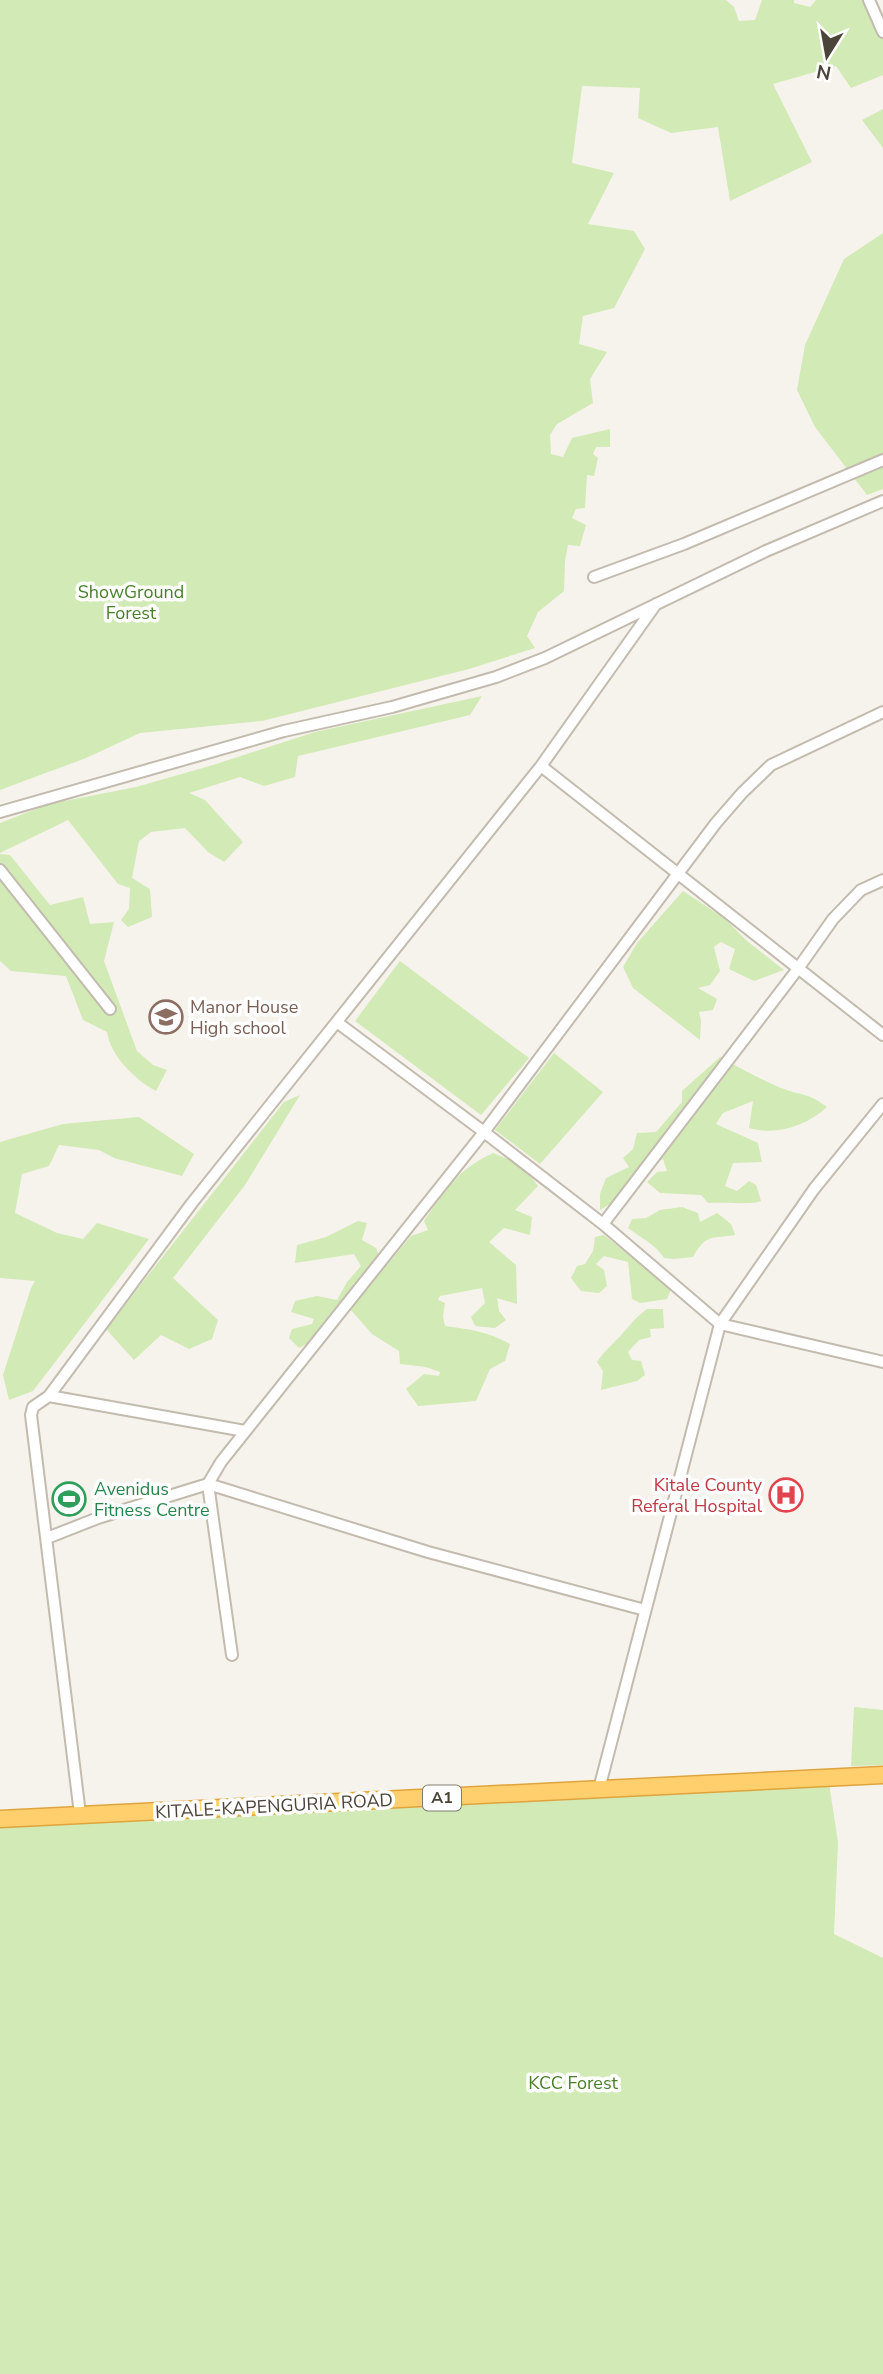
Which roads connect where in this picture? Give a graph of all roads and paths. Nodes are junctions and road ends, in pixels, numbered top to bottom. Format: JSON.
{"nodes":[{"id":1,"x":869,"y":0,"type":"edge"},
{"id":2,"x":883,"y":32,"type":"edge"},
{"id":3,"x":883,"y":460,"type":"edge"},
{"id":4,"x":883,"y":501,"type":"edge"},
{"id":5,"x":594,"y":578,"type":"dead end"},
{"id":6,"x":657,"y":603,"type":"junction"},
{"id":7,"x":883,"y":712,"type":"edge"},
{"id":8,"x":541,"y":766,"type":"junction"},
{"id":9,"x":0,"y":813,"type":"edge"},
{"id":10,"x":0,"y":870,"type":"edge"},
{"id":11,"x":677,"y":875,"type":"junction"},
{"id":12,"x":883,"y":880,"type":"edge"},
{"id":13,"x":797,"y":970,"type":"junction"},
{"id":14,"x":110,"y":1009,"type":"dead end"},
{"id":15,"x":338,"y":1023,"type":"junction"},
{"id":16,"x":883,"y":1035,"type":"edge"},
{"id":17,"x":883,"y":1104,"type":"edge"},
{"id":18,"x":484,"y":1132,"type":"junction"},
{"id":19,"x":603,"y":1224,"type":"junction"},
{"id":20,"x":720,"y":1324,"type":"junction"},
{"id":21,"x":883,"y":1362,"type":"edge"},
{"id":22,"x":48,"y":1396,"type":"junction"},
{"id":23,"x":245,"y":1431,"type":"junction"},
{"id":24,"x":208,"y":1485,"type":"junction"},
{"id":25,"x":47,"y":1538,"type":"junction"},
{"id":26,"x":645,"y":1609,"type":"junction"},
{"id":27,"x":232,"y":1655,"type":"dead end"},
{"id":28,"x":883,"y":1775,"type":"edge"},
{"id":29,"x":599,"y":1789,"type":"junction"},
{"id":30,"x":80,"y":1814,"type":"junction"},
{"id":31,"x":0,"y":1819,"type":"edge"}],
"edges":[{"from":1,"to":2,"type":"street"},
{"from":3,"to":5,"type":"street"},
{"from":4,"to":6,"type":"street"},
{"from":6,"to":8,"type":"street"},
{"from":6,"to":9,"type":"street"},
{"from":7,"to":11,"type":"street"},
{"from":8,"to":11,"type":"street"},
{"from":8,"to":15,"type":"street"},
{"from":10,"to":14,"type":"street"},
{"from":11,"to":13,"type":"street"},
{"from":11,"to":18,"type":"street"},
{"from":12,"to":13,"type":"street"},
{"from":13,"to":16,"type":"street"},
{"from":13,"to":19,"type":"street"},
{"from":15,"to":18,"type":"street"},
{"from":15,"to":22,"type":"street"},
{"from":17,"to":20,"type":"street"},
{"from":18,"to":19,"type":"street"},
{"from":18,"to":23,"type":"street"},
{"from":19,"to":20,"type":"street"},
{"from":20,"to":21,"type":"street"},
{"from":20,"to":26,"type":"street"},
{"from":22,"to":23,"type":"street"},
{"from":22,"to":25,"type":"street"},
{"from":23,"to":24,"type":"street"},
{"from":24,"to":25,"type":"street"},
{"from":24,"to":26,"type":"street"},
{"from":24,"to":27,"type":"street"},
{"from":25,"to":30,"type":"street"},
{"from":26,"to":29,"type":"street"},
{"from":28,"to":29,"type":"highway","name":"KITALE-KAPENGURIA ROAD","number":"A1"},
{"from":29,"to":30,"type":"highway","name":"KITALE-KAPENGURIA ROAD","number":"A1"},
{"from":30,"to":31,"type":"highway","name":"KITALE-KAPENGURIA ROAD","number":"A1"}]}
